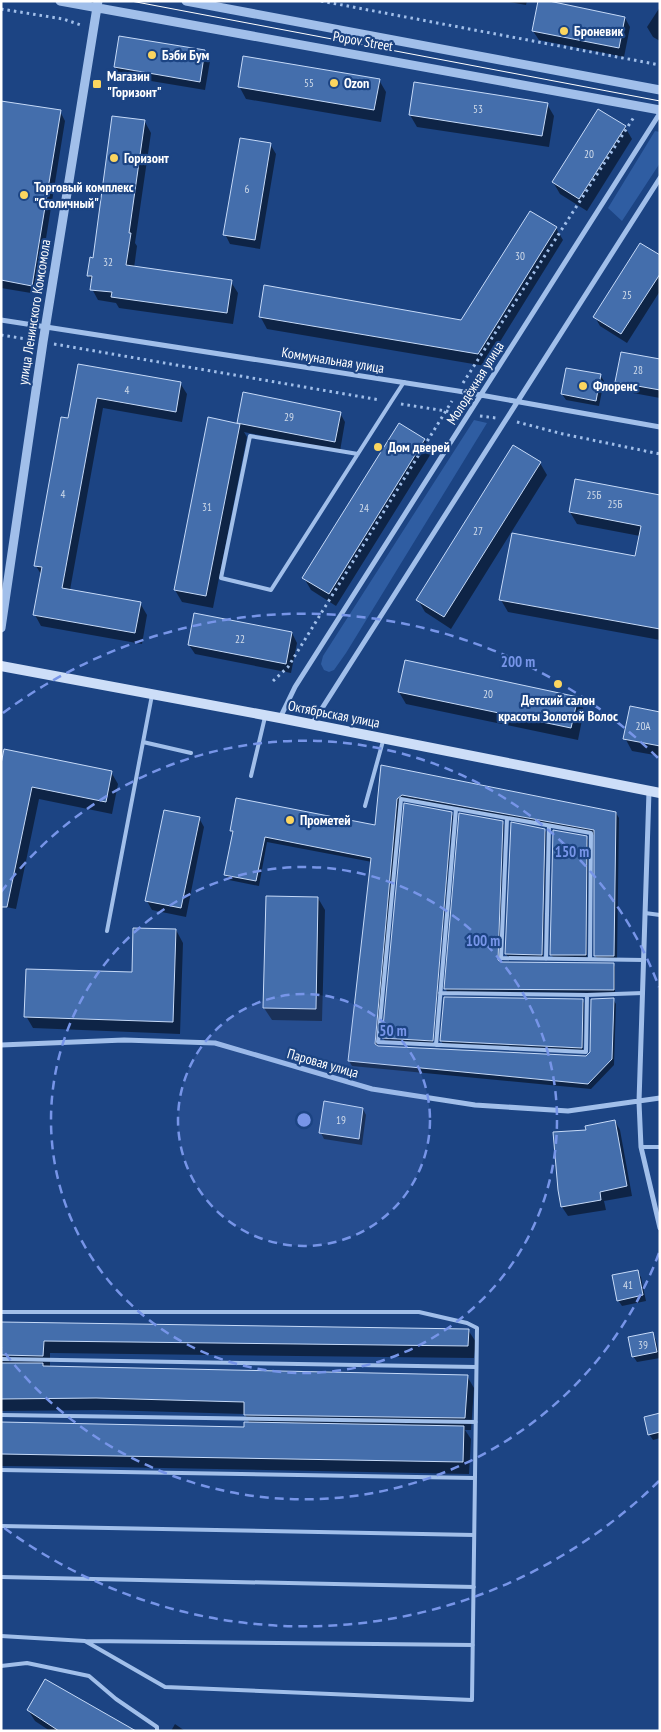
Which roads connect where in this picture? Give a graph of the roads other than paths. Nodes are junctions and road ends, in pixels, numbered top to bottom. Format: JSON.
{"nodes":[{"id":1,"x":60,"y":1,"type":"edge"},
{"id":2,"x":186,"y":1,"type":"edge"},
{"id":3,"x":97,"y":4,"type":"edge"},
{"id":4,"x":660,"y":90,"type":"edge"},
{"id":5,"x":660,"y":112,"type":"edge"},
{"id":6,"x":660,"y":178,"type":"edge"},
{"id":7,"x":1,"y":320,"type":"edge"},
{"id":8,"x":45,"y":328,"type":"junction"},
{"id":9,"x":404,"y":382,"type":"junction"},
{"id":10,"x":482,"y":395,"type":"junction"},
{"id":11,"x":518,"y":401,"type":"junction"},
{"id":12,"x":660,"y":427,"type":"edge"},
{"id":13,"x":358,"y":454,"type":"junction"},
{"id":14,"x":1,"y":628,"type":"edge"},
{"id":15,"x":1,"y":666,"type":"edge"},
{"id":16,"x":152,"y":695,"type":"junction"},
{"id":17,"x":265,"y":715,"type":"junction"},
{"id":18,"x":280,"y":718,"type":"junction"},
{"id":19,"x":311,"y":724,"type":"junction"},
{"id":20,"x":383,"y":738,"type":"junction"},
{"id":21,"x":143,"y":742,"type":"junction"},
{"id":22,"x":191,"y":753,"type":"dead end"},
{"id":23,"x":251,"y":776,"type":"dead end"},
{"id":24,"x":655,"y":792,"type":"edge"},
{"id":25,"x":366,"y":806,"type":"dead end"},
{"id":26,"x":456,"y":809,"type":"junction"},
{"id":27,"x":507,"y":819,"type":"junction"},
{"id":28,"x":549,"y":826,"type":"junction"},
{"id":29,"x":645,"y":913,"type":"junction"},
{"id":30,"x":660,"y":915,"type":"edge"},
{"id":31,"x":107,"y":931,"type":"dead end"},
{"id":32,"x":546,"y":959,"type":"junction"},
{"id":33,"x":590,"y":959,"type":"junction"},
{"id":34,"x":644,"y":960,"type":"junction"},
{"id":35,"x":440,"y":993,"type":"junction"},
{"id":36,"x":643,"y":993,"type":"junction"},
{"id":37,"x":587,"y":994,"type":"junction"},
{"id":38,"x":1,"y":1045,"type":"edge"},
{"id":39,"x":436,"y":1045,"type":"junction"},
{"id":40,"x":660,"y":1098,"type":"edge"},
{"id":41,"x":639,"y":1102,"type":"junction"},
{"id":42,"x":641,"y":1147,"type":"junction"},
{"id":43,"x":660,"y":1147,"type":"edge"},
{"id":44,"x":658,"y":1210,"type":"edge"},
{"id":45,"x":660,"y":1228,"type":"edge"},
{"id":46,"x":1,"y":1312,"type":"edge"},
{"id":47,"x":1,"y":1359,"type":"edge"},
{"id":48,"x":476,"y":1367,"type":"junction"},
{"id":49,"x":1,"y":1415,"type":"edge"},
{"id":50,"x":476,"y":1422,"type":"junction"},
{"id":51,"x":1,"y":1470,"type":"edge"},
{"id":52,"x":475,"y":1478,"type":"junction"},
{"id":53,"x":1,"y":1526,"type":"edge"},
{"id":54,"x":474,"y":1535,"type":"junction"},
{"id":55,"x":1,"y":1577,"type":"edge"},
{"id":56,"x":474,"y":1587,"type":"junction"},
{"id":57,"x":1,"y":1636,"type":"edge"},
{"id":58,"x":85,"y":1641,"type":"junction"},
{"id":59,"x":473,"y":1645,"type":"junction"},
{"id":60,"x":1,"y":1666,"type":"edge"},
{"id":61,"x":157,"y":1731,"type":"edge"}],
"edges":[{"from":1,"to":3,"type":"street","name":"Popov Street"},
{"from":2,"to":4,"type":"street","name":"Popov Street"},
{"from":3,"to":5,"type":"street","name":"Popov Street"},
{"from":3,"to":8,"type":"street","name":"улица Ленинского Комсомола"},
{"from":5,"to":10,"type":"street","name":"Молодёжная улица"},
{"from":6,"to":11,"type":"street"},
{"from":7,"to":8,"type":"street","name":"Коммунальная улица"},
{"from":8,"to":9,"type":"street","name":"Коммунальная улица"},
{"from":8,"to":14,"type":"street","name":"улица Ленинского Комсомола"},
{"from":9,"to":10,"type":"street","name":"Коммунальная улица"},
{"from":9,"to":13,"type":"lane"},
{"from":10,"to":11,"type":"street","name":"Коммунальная улица"},
{"from":10,"to":18,"type":"street","name":"Молодёжная улица"},
{"from":11,"to":12,"type":"street","name":"Коммунальная улица"},
{"from":11,"to":19,"type":"street"},
{"from":13,"to":13,"type":"lane"},
{"from":15,"to":16,"type":"main road","name":"Октябрьская улица"},
{"from":16,"to":17,"type":"main road","name":"Октябрьская улица"},
{"from":16,"to":21,"type":"lane"},
{"from":17,"to":18,"type":"main road","name":"Октябрьская улица"},
{"from":17,"to":23,"type":"lane"},
{"from":18,"to":19,"type":"main road","name":"Октябрьская улица"},
{"from":19,"to":20,"type":"main road","name":"Октябрьская улица"},
{"from":20,"to":24,"type":"main road","name":"Октябрьская улица"},
{"from":20,"to":25,"type":"lane"},
{"from":21,"to":22,"type":"lane"},
{"from":21,"to":31,"type":"lane"},
{"from":24,"to":29,"type":"street"},
{"from":26,"to":27,"type":"lane"},
{"from":26,"to":35,"type":"lane"},
{"from":26,"to":39,"type":"lane"},
{"from":27,"to":28,"type":"lane"},
{"from":27,"to":32,"type":"lane"},
{"from":28,"to":32,"type":"lane"},
{"from":28,"to":33,"type":"lane"},
{"from":29,"to":30,"type":"lane"},
{"from":29,"to":34,"type":"street"},
{"from":32,"to":33,"type":"lane"},
{"from":33,"to":34,"type":"lane"},
{"from":34,"to":36,"type":"street"},
{"from":35,"to":37,"type":"lane"},
{"from":35,"to":39,"type":"lane"},
{"from":36,"to":37,"type":"lane"},
{"from":36,"to":41,"type":"street"},
{"from":37,"to":39,"type":"lane"},
{"from":38,"to":41,"type":"street","name":"Паровая улица"},
{"from":40,"to":41,"type":"street","name":"Паровая улица"},
{"from":41,"to":42,"type":"street"},
{"from":42,"to":43,"type":"lane"},
{"from":42,"to":44,"type":"street"},
{"from":44,"to":45,"type":"street"},
{"from":46,"to":48,"type":"lane"},
{"from":47,"to":48,"type":"lane"},
{"from":48,"to":50,"type":"lane"},
{"from":49,"to":50,"type":"lane"},
{"from":50,"to":52,"type":"lane"},
{"from":51,"to":52,"type":"lane"},
{"from":52,"to":54,"type":"lane"},
{"from":53,"to":54,"type":"lane"},
{"from":54,"to":56,"type":"lane"},
{"from":55,"to":56,"type":"lane"},
{"from":56,"to":59,"type":"lane"},
{"from":57,"to":58,"type":"lane"},
{"from":58,"to":59,"type":"lane"},
{"from":58,"to":59,"type":"lane"},
{"from":60,"to":61,"type":"lane"}]}
